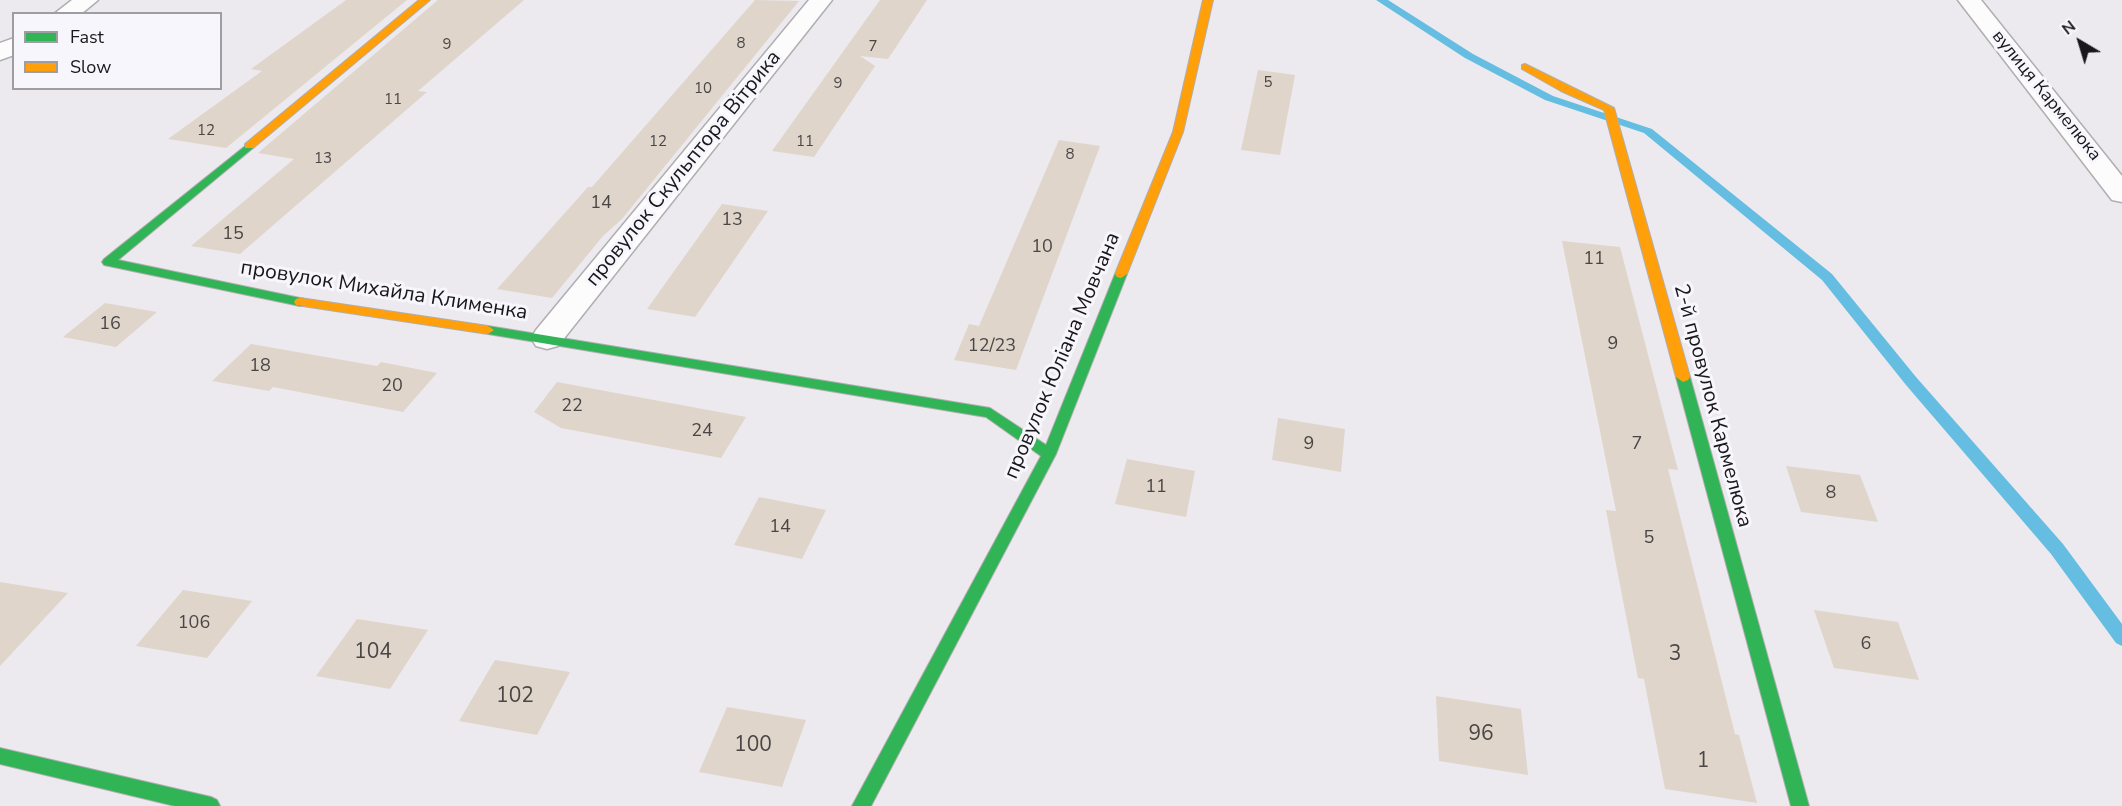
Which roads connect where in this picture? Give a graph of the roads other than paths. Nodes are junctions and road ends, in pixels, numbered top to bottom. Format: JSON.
{"nodes":[{"id":1,"x":87,"y":0,"type":"edge"},
{"id":2,"x":425,"y":0,"type":"edge"},
{"id":3,"x":821,"y":0,"type":"edge"},
{"id":4,"x":1208,"y":0,"type":"edge"},
{"id":5,"x":1969,"y":0,"type":"edge"},
{"id":6,"x":68,"y":12,"type":"edge"},
{"id":7,"x":1525,"y":67,"type":"dead end"},
{"id":8,"x":2094,"y":155,"type":"junction"},
{"id":9,"x":2122,"y":168,"type":"edge"},
{"id":10,"x":2122,"y":194,"type":"edge"},
{"id":11,"x":547,"y":338,"type":"junction"},
{"id":12,"x":1049,"y":454,"type":"junction"},
{"id":13,"x":0,"y":756,"type":"edge"},
{"id":14,"x":211,"y":806,"type":"edge"},
{"id":15,"x":861,"y":806,"type":"edge"},
{"id":16,"x":1800,"y":806,"type":"edge"}],
"edges":[{"from":1,"to":6,"type":"street"},
{"from":2,"to":11,"type":"street","name":"провулок Михайла Клименка"},
{"from":3,"to":11,"type":"street","name":"провулок Скульптора Вітрика"},
{"from":4,"to":12,"type":"street","name":"провулок Юліана Мовчана"},
{"from":5,"to":8,"type":"street","name":"вулиця Кармелюка"},
{"from":7,"to":16,"type":"street","name":"2-й провулок Кармелюка"},
{"from":8,"to":9,"type":"street"},
{"from":8,"to":10,"type":"street","name":"вулиця Кармелюка"},
{"from":11,"to":12,"type":"street","name":"провулок Михайла Клименка"},
{"from":12,"to":15,"type":"street","name":"провулок Юліана Мовчана"},
{"from":13,"to":14,"type":"street"}]}
